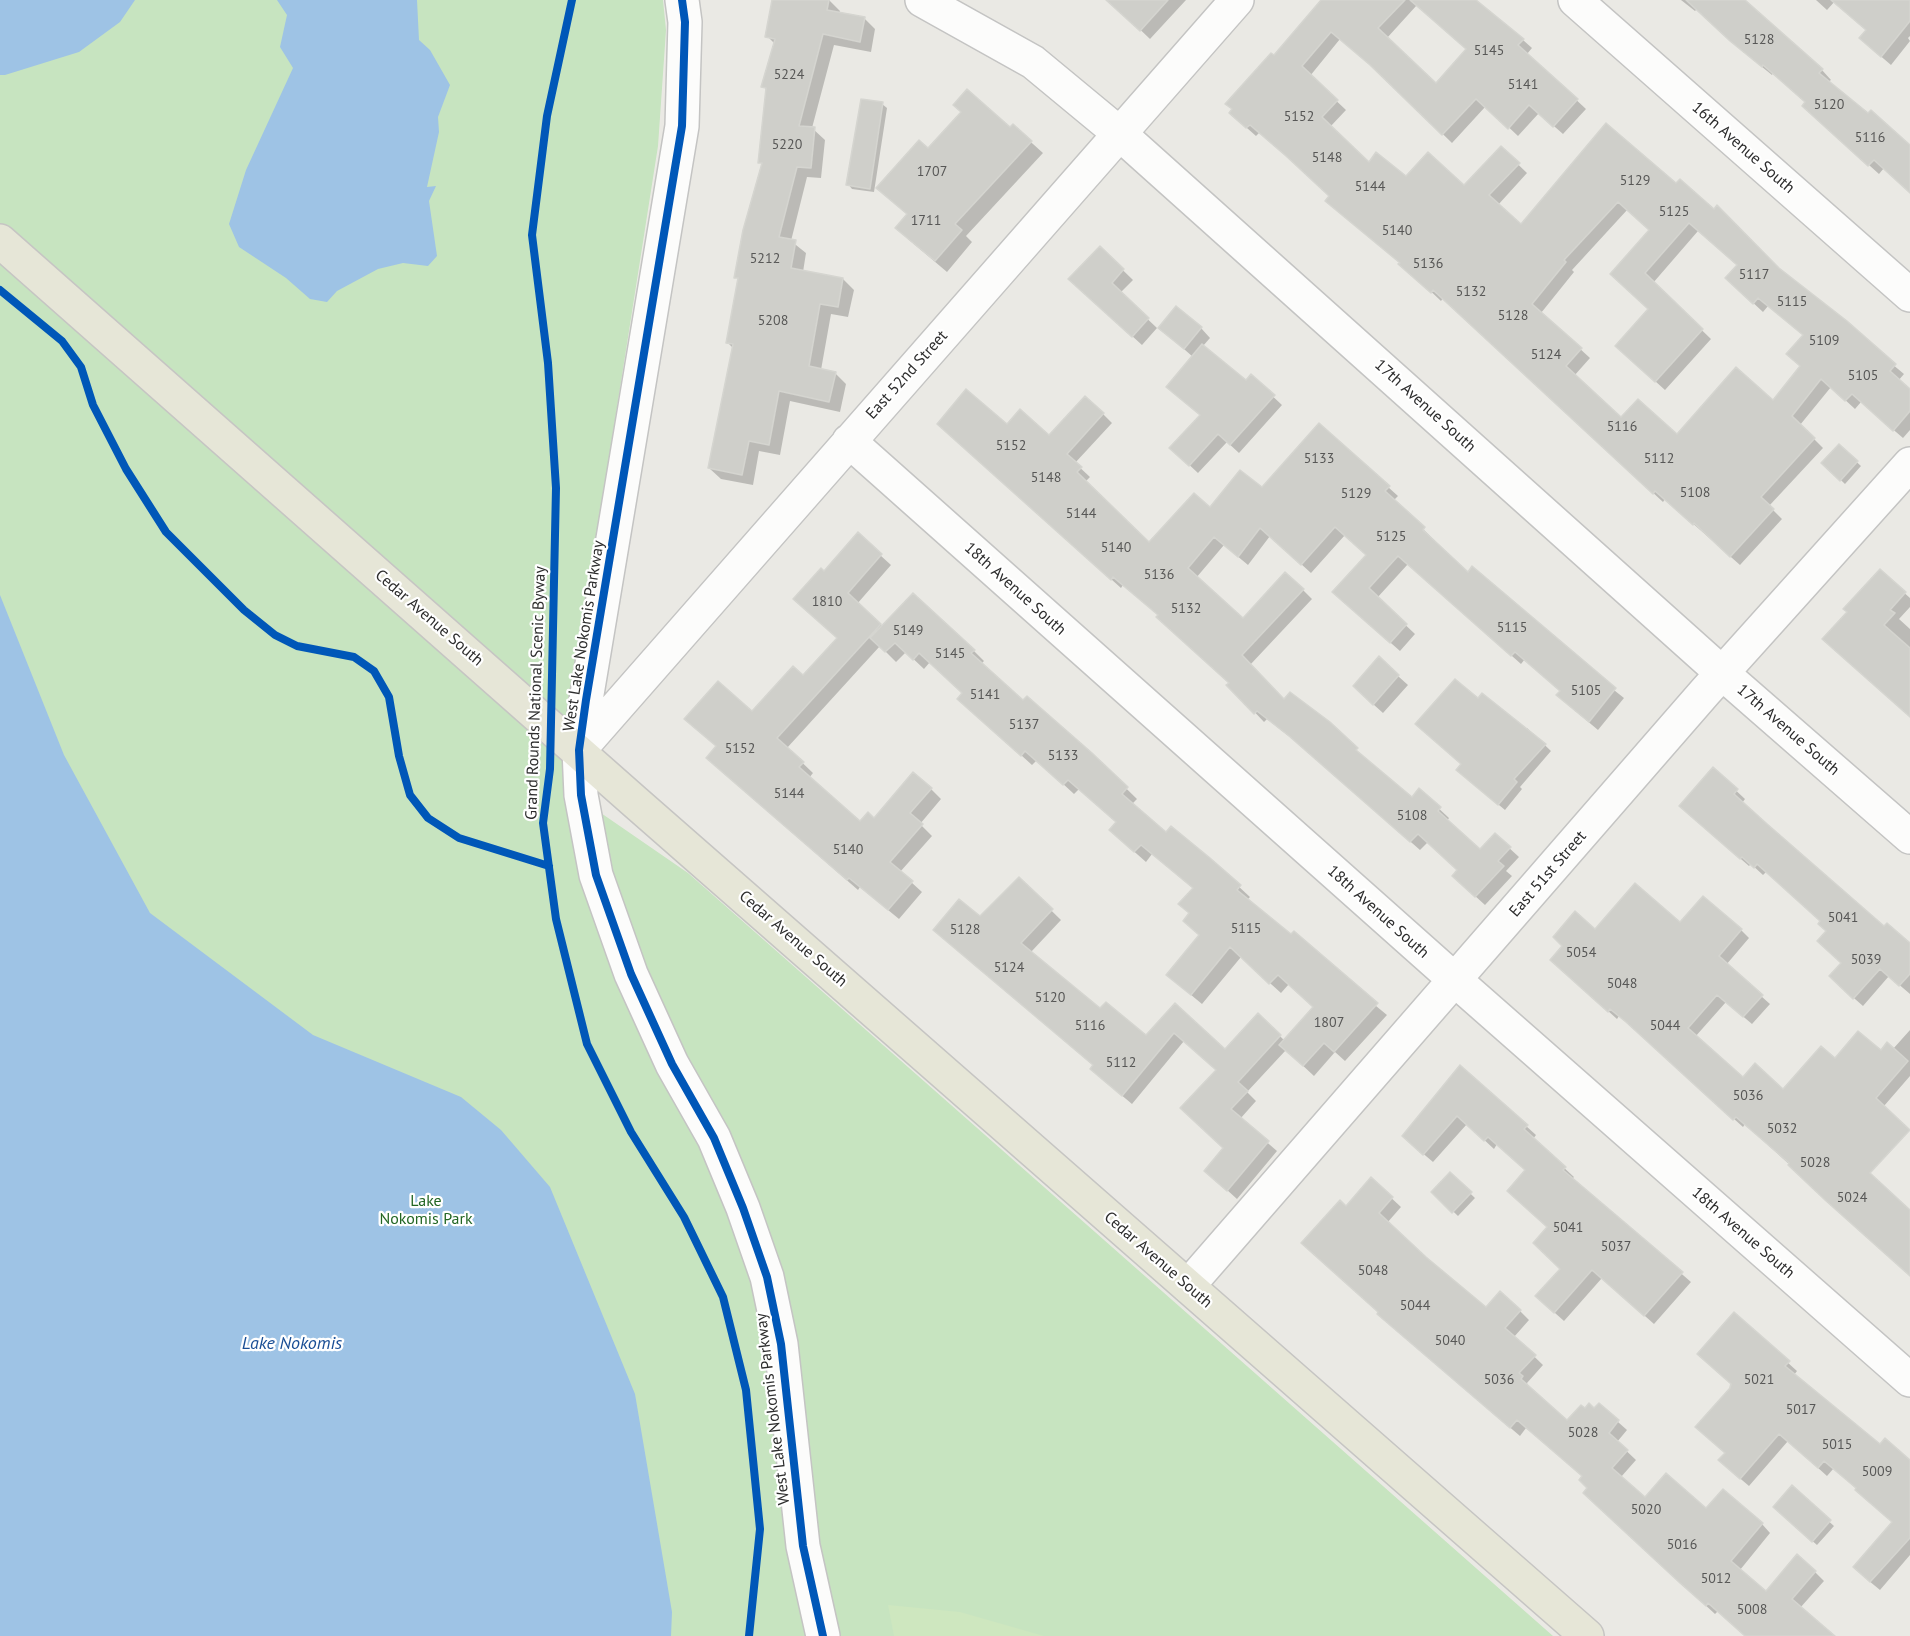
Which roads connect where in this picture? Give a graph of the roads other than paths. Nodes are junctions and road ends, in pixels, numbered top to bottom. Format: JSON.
{"nodes":[{"id":1,"x":682,"y":0,"type":"edge"},
{"id":2,"x":922,"y":0,"type":"edge"},
{"id":3,"x":1236,"y":0,"type":"edge"},
{"id":4,"x":1575,"y":0,"type":"edge"},
{"id":5,"x":1120,"y":134,"type":"junction"},
{"id":6,"x":0,"y":241,"type":"edge"},
{"id":7,"x":1910,"y":295,"type":"edge"},
{"id":8,"x":849,"y":441,"type":"junction"},
{"id":9,"x":1910,"y":464,"type":"edge"},
{"id":10,"x":1722,"y":673,"type":"junction"},
{"id":11,"x":579,"y":750,"type":"junction"},
{"id":12,"x":1910,"y":837,"type":"edge"},
{"id":13,"x":1455,"y":980,"type":"junction"},
{"id":14,"x":1188,"y":1286,"type":"junction"},
{"id":15,"x":1910,"y":1380,"type":"edge"},
{"id":16,"x":823,"y":1636,"type":"edge"},
{"id":17,"x":1587,"y":1636,"type":"edge"}],
"edges":[{"from":1,"to":11,"type":"street","name":"West Lake Nokomis Parkway"},
{"from":2,"to":5,"type":"street","name":"17th Avenue South"},
{"from":3,"to":5,"type":"street","name":"East 52nd Street"},
{"from":4,"to":7,"type":"street","name":"16th Avenue South"},
{"from":5,"to":8,"type":"street","name":"East 52nd Street"},
{"from":5,"to":10,"type":"street","name":"17th Avenue South"},
{"from":6,"to":11,"type":"main road","name":"Cedar Avenue South"},
{"from":8,"to":11,"type":"street","name":"East 52nd Street"},
{"from":8,"to":13,"type":"street","name":"18th Avenue South"},
{"from":9,"to":10,"type":"street","name":"East 51st Street"},
{"from":10,"to":12,"type":"street","name":"17th Avenue South"},
{"from":10,"to":13,"type":"street","name":"East 51st Street"},
{"from":11,"to":14,"type":"main road","name":"Cedar Avenue South"},
{"from":11,"to":16,"type":"street","name":"West Lake Nokomis Parkway"},
{"from":13,"to":14,"type":"street","name":"East 51st Street"},
{"from":13,"to":15,"type":"street","name":"18th Avenue South"},
{"from":14,"to":17,"type":"main road","name":"Cedar Avenue South"}]}
